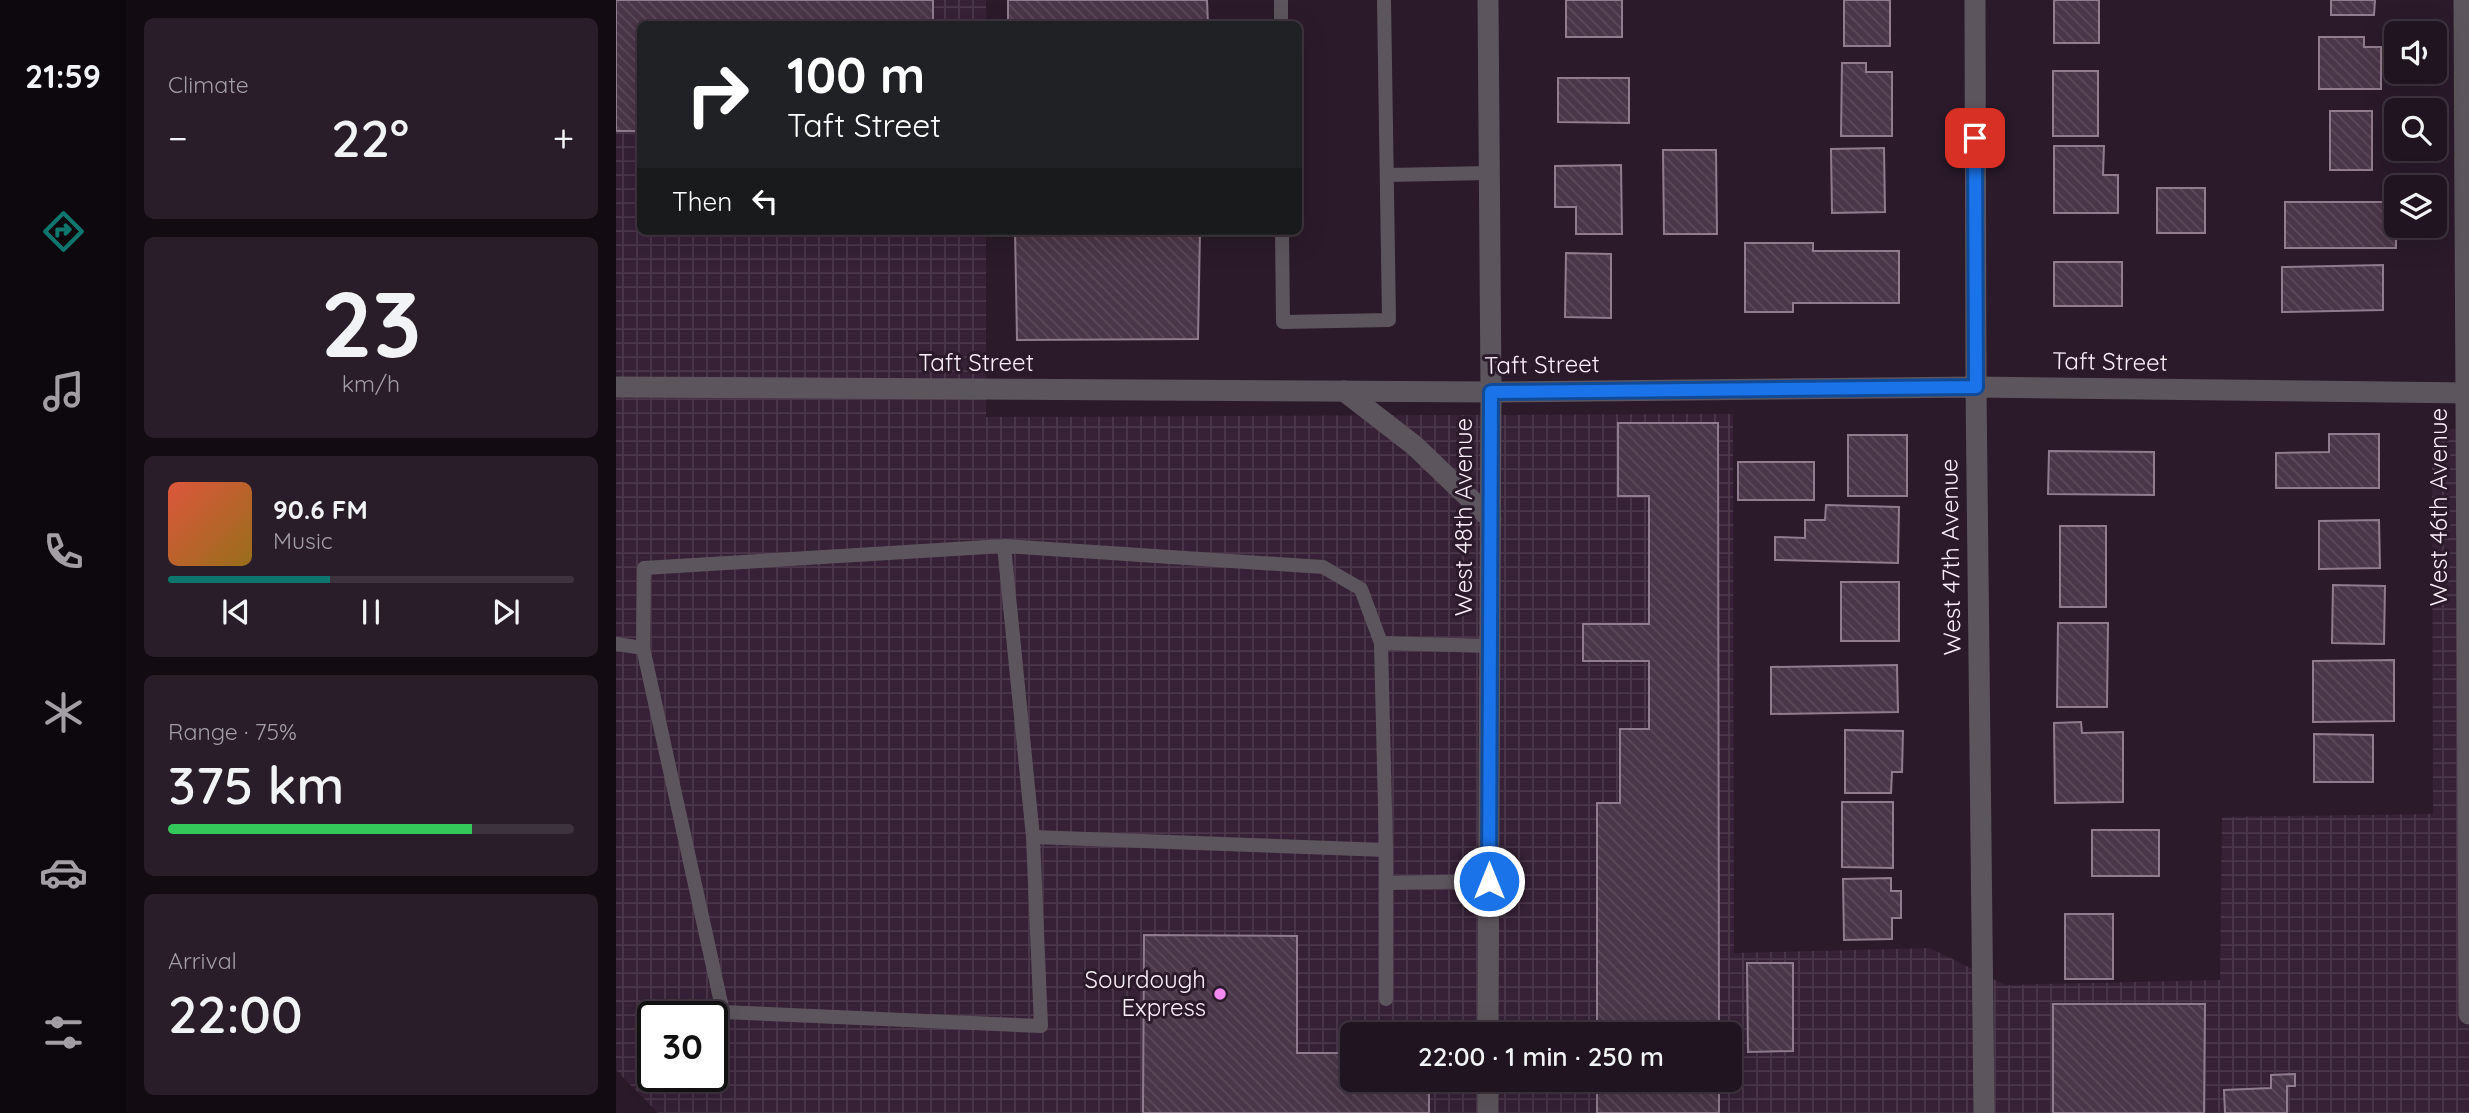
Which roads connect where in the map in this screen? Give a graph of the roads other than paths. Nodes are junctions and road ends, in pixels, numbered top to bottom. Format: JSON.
{"nodes":[{"id":1,"x":1281,"y":0,"type":"edge"},
{"id":2,"x":1384,"y":0,"type":"edge"},
{"id":3,"x":1488,"y":0,"type":"edge"},
{"id":4,"x":1975,"y":0,"type":"edge"},
{"id":5,"x":2464,"y":0,"type":"edge"},
{"id":6,"x":1281,"y":21,"type":"edge"},
{"id":7,"x":1490,"y":173,"type":"junction"},
{"id":8,"x":1387,"y":175,"type":"junction"},
{"id":9,"x":1282,"y":235,"type":"edge"},
{"id":10,"x":616,"y":387,"type":"edge"},
{"id":11,"x":1976,"y":387,"type":"junction"},
{"id":12,"x":1344,"y":391,"type":"junction"},
{"id":13,"x":1491,"y":392,"type":"junction"},
{"id":14,"x":2467,"y":393,"type":"edge"},
{"id":15,"x":1491,"y":519,"type":"junction"},
{"id":16,"x":1004,"y":546,"type":"junction"},
{"id":17,"x":616,"y":643,"type":"edge"},
{"id":18,"x":1381,"y":643,"type":"junction"},
{"id":19,"x":1490,"y":646,"type":"junction"},
{"id":20,"x":643,"y":648,"type":"junction"},
{"id":21,"x":1033,"y":837,"type":"junction"},
{"id":22,"x":1386,"y":850,"type":"junction"},
{"id":23,"x":1489,"y":881,"type":"junction"},
{"id":24,"x":1386,"y":883,"type":"junction"},
{"id":25,"x":1386,"y":999,"type":"dead end"},
{"id":26,"x":2469,"y":1014,"type":"edge"},
{"id":27,"x":1488,"y":1022,"type":"edge"},
{"id":28,"x":1488,"y":1092,"type":"edge"},
{"id":29,"x":1488,"y":1113,"type":"edge"},
{"id":30,"x":1984,"y":1113,"type":"edge"}],
"edges":[{"from":1,"to":6,"type":"lane"},
{"from":2,"to":8,"type":"lane"},
{"from":3,"to":7,"type":"street","name":"West 48th Avenue"},
{"from":4,"to":11,"type":"street","name":"West 47th Avenue"},
{"from":5,"to":14,"type":"street","name":"West 46th Avenue"},
{"from":7,"to":8,"type":"lane"},
{"from":7,"to":13,"type":"street","name":"West 48th Avenue"},
{"from":8,"to":9,"type":"lane"},
{"from":10,"to":12,"type":"street","name":"Taft Street"},
{"from":11,"to":13,"type":"street","name":"Taft Street"},
{"from":11,"to":14,"type":"street","name":"Taft Street"},
{"from":11,"to":30,"type":"street","name":"West 47th Avenue"},
{"from":12,"to":13,"type":"street","name":"Taft Street"},
{"from":12,"to":15,"type":"street"},
{"from":13,"to":15,"type":"street","name":"West 48th Avenue"},
{"from":14,"to":26,"type":"street","name":"West 46th Avenue"},
{"from":15,"to":19,"type":"street","name":"West 48th Avenue"},
{"from":16,"to":18,"type":"lane"},
{"from":16,"to":20,"type":"lane"},
{"from":16,"to":21,"type":"lane"},
{"from":17,"to":20,"type":"lane"},
{"from":18,"to":19,"type":"lane"},
{"from":18,"to":22,"type":"lane"},
{"from":19,"to":23,"type":"street","name":"West 48th Avenue"},
{"from":20,"to":21,"type":"lane"},
{"from":21,"to":22,"type":"lane"},
{"from":22,"to":24,"type":"lane"},
{"from":23,"to":24,"type":"lane"},
{"from":23,"to":27,"type":"street","name":"West 48th Avenue"},
{"from":24,"to":25,"type":"lane"},
{"from":28,"to":29,"type":"street"}]}
